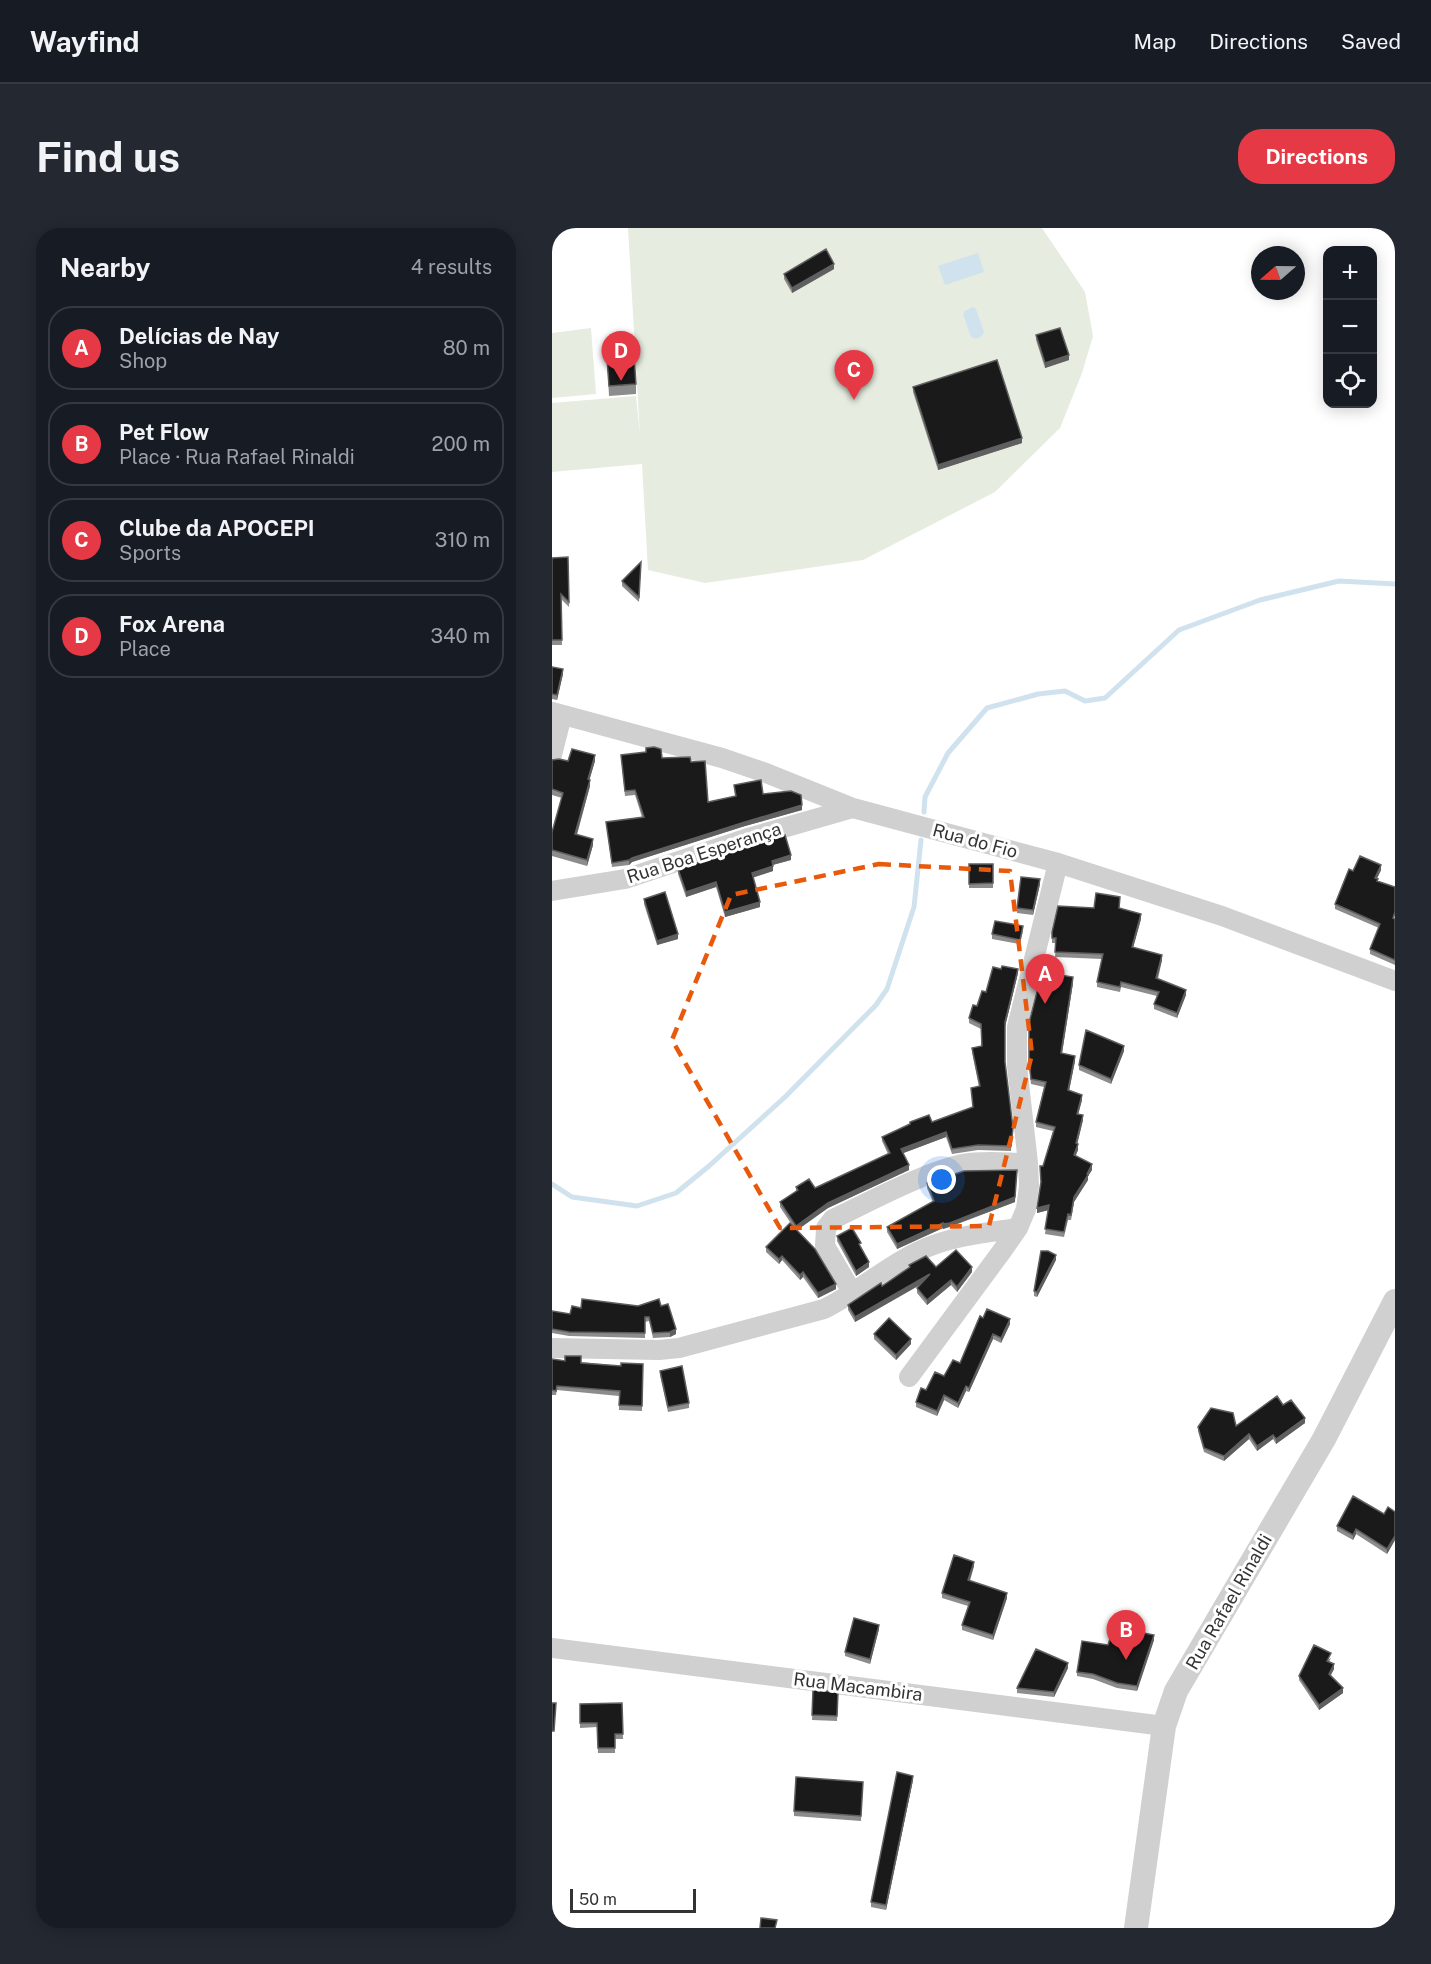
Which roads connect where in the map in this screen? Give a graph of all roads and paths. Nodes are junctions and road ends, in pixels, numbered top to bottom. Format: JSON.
{"nodes":[{"id":1,"x":557,"y":713,"type":"edge"},
{"id":2,"x":552,"y":755,"type":"edge"},
{"id":3,"x":854,"y":808,"type":"junction"},
{"id":4,"x":1058,"y":863,"type":"junction"},
{"id":5,"x":552,"y":891,"type":"edge"},
{"id":6,"x":1395,"y":981,"type":"edge"},
{"id":7,"x":1028,"y":1163,"type":"junction"},
{"id":8,"x":1018,"y":1228,"type":"junction"},
{"id":9,"x":852,"y":1292,"type":"junction"},
{"id":10,"x":1395,"y":1301,"type":"edge"},
{"id":11,"x":552,"y":1348,"type":"edge"},
{"id":12,"x":909,"y":1377,"type":"dead end"},
{"id":13,"x":552,"y":1648,"type":"edge"},
{"id":14,"x":1164,"y":1726,"type":"junction"},
{"id":15,"x":1136,"y":1928,"type":"edge"}],
"edges":[{"from":1,"to":2,"type":"street"},
{"from":1,"to":3,"type":"street","name":"Rua do Fio"},
{"from":3,"to":4,"type":"street","name":"Rua do Fio"},
{"from":3,"to":5,"type":"street","name":"Rua Boa Esperança"},
{"from":4,"to":6,"type":"street","name":"Rua do Fio"},
{"from":4,"to":7,"type":"street"},
{"from":7,"to":8,"type":"street"},
{"from":7,"to":9,"type":"street"},
{"from":8,"to":9,"type":"street"},
{"from":8,"to":12,"type":"street"},
{"from":9,"to":11,"type":"street"},
{"from":10,"to":14,"type":"street","name":"Rua Rafael Rinaldi"},
{"from":13,"to":14,"type":"street","name":"Rua Macambira"},
{"from":14,"to":15,"type":"street","name":"Rua Rafael Rinaldi"}]}
